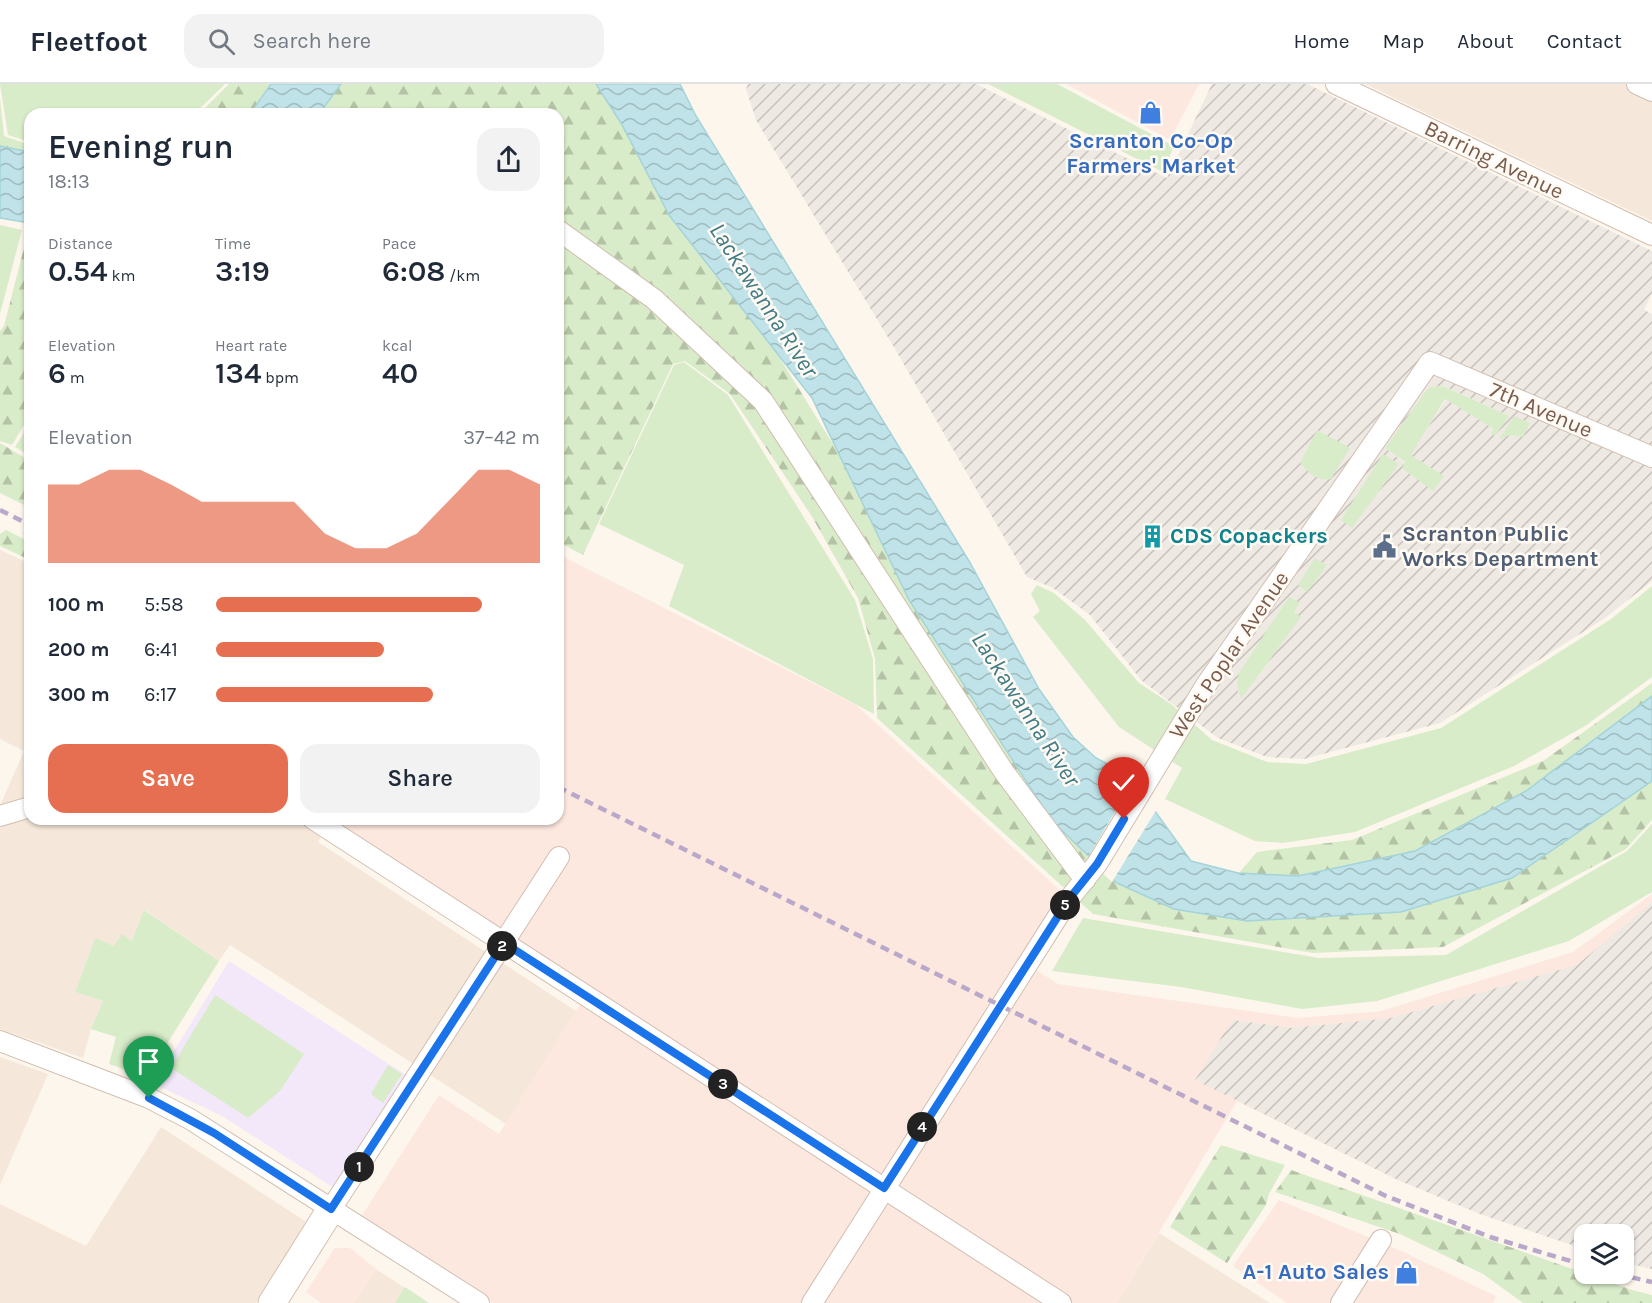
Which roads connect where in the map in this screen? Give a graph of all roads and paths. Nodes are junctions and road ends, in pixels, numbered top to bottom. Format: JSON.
{"nodes":[{"id":1,"x":1336,"y":84,"type":"edge"},
{"id":2,"x":1637,"y":84,"type":"edge"},
{"id":3,"x":1652,"y":91,"type":"edge"},
{"id":4,"x":564,"y":234,"type":"edge"},
{"id":5,"x":1652,"y":235,"type":"edge"},
{"id":6,"x":1430,"y":362,"type":"joint"},
{"id":7,"x":1652,"y":457,"type":"edge"},
{"id":8,"x":24,"y":809,"type":"edge"},
{"id":9,"x":0,"y":816,"type":"edge"},
{"id":10,"x":322,"y":825,"type":"edge"},
{"id":11,"x":559,"y":857,"type":"dead end"},
{"id":12,"x":1084,"y":880,"type":"junction"},
{"id":13,"x":504,"y":943,"type":"junction"},
{"id":14,"x":0,"y":1041,"type":"edge"},
{"id":15,"x":884,"y":1188,"type":"junction"},
{"id":16,"x":331,"y":1209,"type":"junction"},
{"id":17,"x":1381,"y":1240,"type":"dead end"},
{"id":18,"x":272,"y":1303,"type":"edge"},
{"id":19,"x":479,"y":1303,"type":"edge"},
{"id":20,"x":812,"y":1303,"type":"edge"},
{"id":21,"x":1060,"y":1303,"type":"edge"},
{"id":22,"x":1341,"y":1303,"type":"edge"}],
"edges":[{"from":1,"to":5,"type":"street","name":"Barring Avenue"},
{"from":2,"to":3,"type":"street"},
{"from":4,"to":12,"type":"street"},
{"from":6,"to":7,"type":"street","name":"7th Avenue"},
{"from":6,"to":12,"type":"street","name":"West Poplar Avenue"},
{"from":8,"to":9,"type":"street"},
{"from":10,"to":13,"type":"street"},
{"from":11,"to":13,"type":"street"},
{"from":12,"to":15,"type":"street","name":"West Poplar Avenue"},
{"from":13,"to":15,"type":"street"},
{"from":13,"to":16,"type":"street"},
{"from":14,"to":16,"type":"street"},
{"from":15,"to":20,"type":"street","name":"West Poplar Avenue"},
{"from":15,"to":21,"type":"street"},
{"from":16,"to":18,"type":"street"},
{"from":16,"to":19,"type":"street"},
{"from":17,"to":22,"type":"street"}]}
